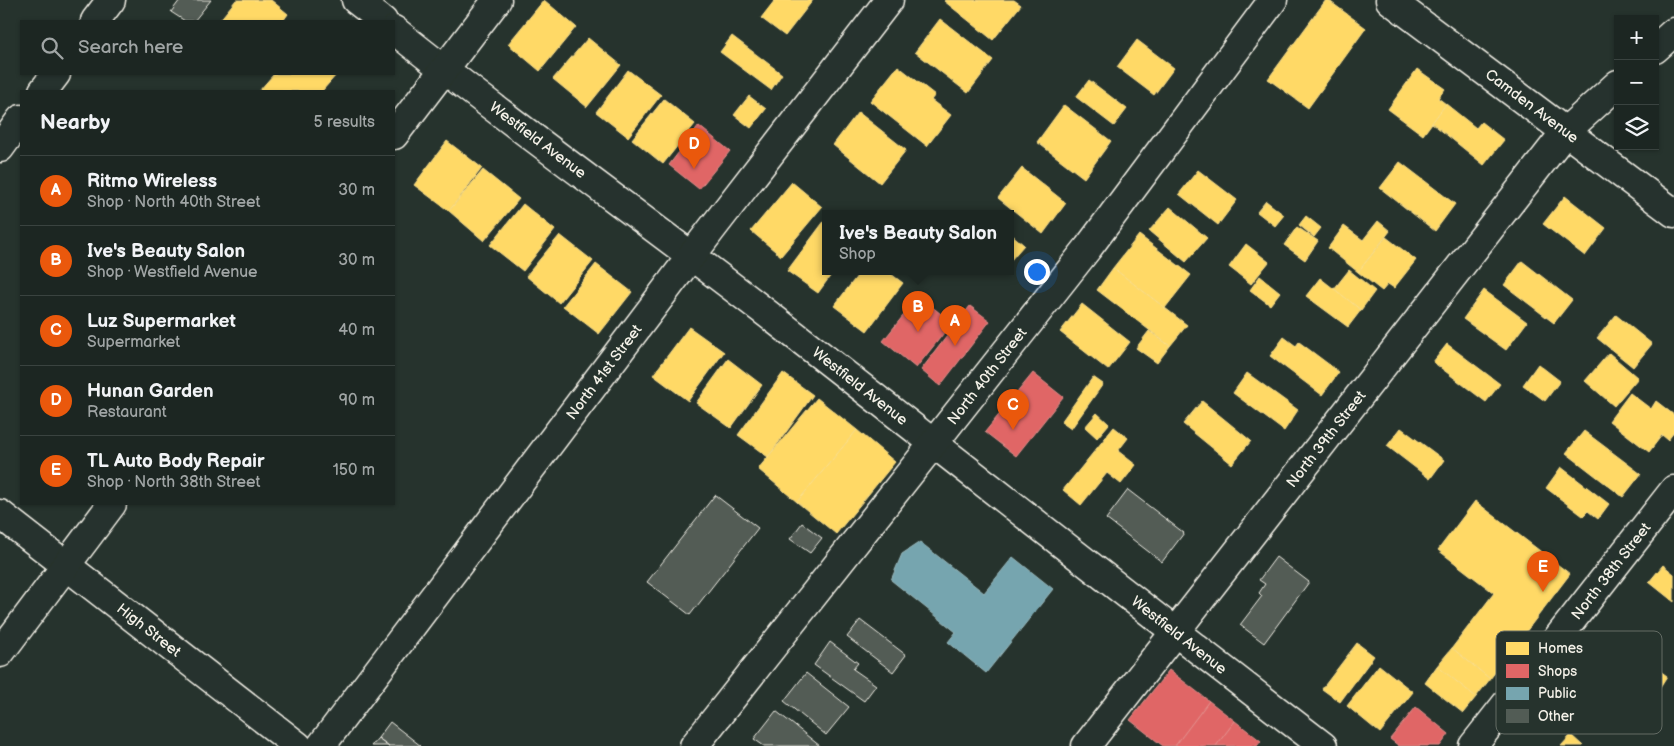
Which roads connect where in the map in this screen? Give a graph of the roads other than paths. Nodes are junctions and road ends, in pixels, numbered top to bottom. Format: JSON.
{"nodes":[{"id":1,"x":112,"y":0,"type":"edge"},
{"id":2,"x":356,"y":0,"type":"edge"},
{"id":3,"x":497,"y":0,"type":"edge"},
{"id":4,"x":889,"y":0,"type":"edge"},
{"id":5,"x":1273,"y":0,"type":"edge"},
{"id":6,"x":1390,"y":0,"type":"edge"},
{"id":7,"x":97,"y":20,"type":"edge"},
{"id":8,"x":382,"y":20,"type":"edge"},
{"id":9,"x":395,"y":31,"type":"edge"},
{"id":10,"x":1674,"y":32,"type":"edge"},
{"id":11,"x":1659,"y":45,"type":"edge"},
{"id":12,"x":443,"y":70,"type":"junction"},
{"id":13,"x":55,"y":75,"type":"edge"},
{"id":14,"x":1614,"y":88,"type":"edge"},
{"id":15,"x":44,"y":90,"type":"edge"},
{"id":16,"x":20,"y":121,"type":"edge"},
{"id":17,"x":1566,"y":131,"type":"junction"},
{"id":18,"x":395,"y":133,"type":"edge"},
{"id":19,"x":0,"y":148,"type":"edge"},
{"id":20,"x":1674,"y":213,"type":"edge"},
{"id":21,"x":692,"y":256,"type":"junction"},
{"id":22,"x":934,"y":443,"type":"junction"},
{"id":23,"x":1674,"y":490,"type":"edge"},
{"id":24,"x":111,"y":505,"type":"edge"},
{"id":25,"x":0,"y":514,"type":"edge"},
{"id":26,"x":66,"y":565,"type":"junction"},
{"id":27,"x":1564,"y":631,"type":"edge"},
{"id":28,"x":1175,"y":633,"type":"junction"},
{"id":29,"x":0,"y":652,"type":"edge"},
{"id":30,"x":1496,"y":718,"type":"edge"},
{"id":31,"x":298,"y":746,"type":"edge"},
{"id":32,"x":321,"y":746,"type":"edge"},
{"id":33,"x":694,"y":746,"type":"edge"},
{"id":34,"x":1086,"y":746,"type":"edge"},
{"id":35,"x":1323,"y":746,"type":"edge"},
{"id":36,"x":1474,"y":746,"type":"edge"}],
"edges":[{"from":1,"to":7,"type":"street"},
{"from":2,"to":8,"type":"street"},
{"from":3,"to":12,"type":"street"},
{"from":4,"to":21,"type":"street","name":"North 41st Street"},
{"from":5,"to":22,"type":"street","name":"North 40th Street"},
{"from":6,"to":17,"type":"street","name":"Camden Avenue"},
{"from":9,"to":12,"type":"street","name":"Westfield Avenue"},
{"from":10,"to":11,"type":"street"},
{"from":12,"to":18,"type":"street"},
{"from":12,"to":21,"type":"street","name":"Westfield Avenue"},
{"from":13,"to":15,"type":"street"},
{"from":14,"to":17,"type":"street","name":"North 39th Street"},
{"from":16,"to":19,"type":"street"},
{"from":17,"to":20,"type":"street","name":"Camden Avenue"},
{"from":17,"to":28,"type":"street","name":"North 39th Street"},
{"from":21,"to":22,"type":"street","name":"Westfield Avenue"},
{"from":21,"to":32,"type":"street","name":"North 41st Street"},
{"from":22,"to":28,"type":"street","name":"Westfield Avenue"},
{"from":22,"to":33,"type":"street","name":"North 40th Street"},
{"from":23,"to":27,"type":"street","name":"North 38th Street"},
{"from":24,"to":26,"type":"street"},
{"from":25,"to":26,"type":"street","name":"High Street"},
{"from":26,"to":29,"type":"street"},
{"from":26,"to":31,"type":"street","name":"High Street"},
{"from":28,"to":34,"type":"street","name":"North 39th Street"},
{"from":28,"to":35,"type":"street","name":"Westfield Avenue"},
{"from":30,"to":36,"type":"street","name":"North 38th Street"}]}
